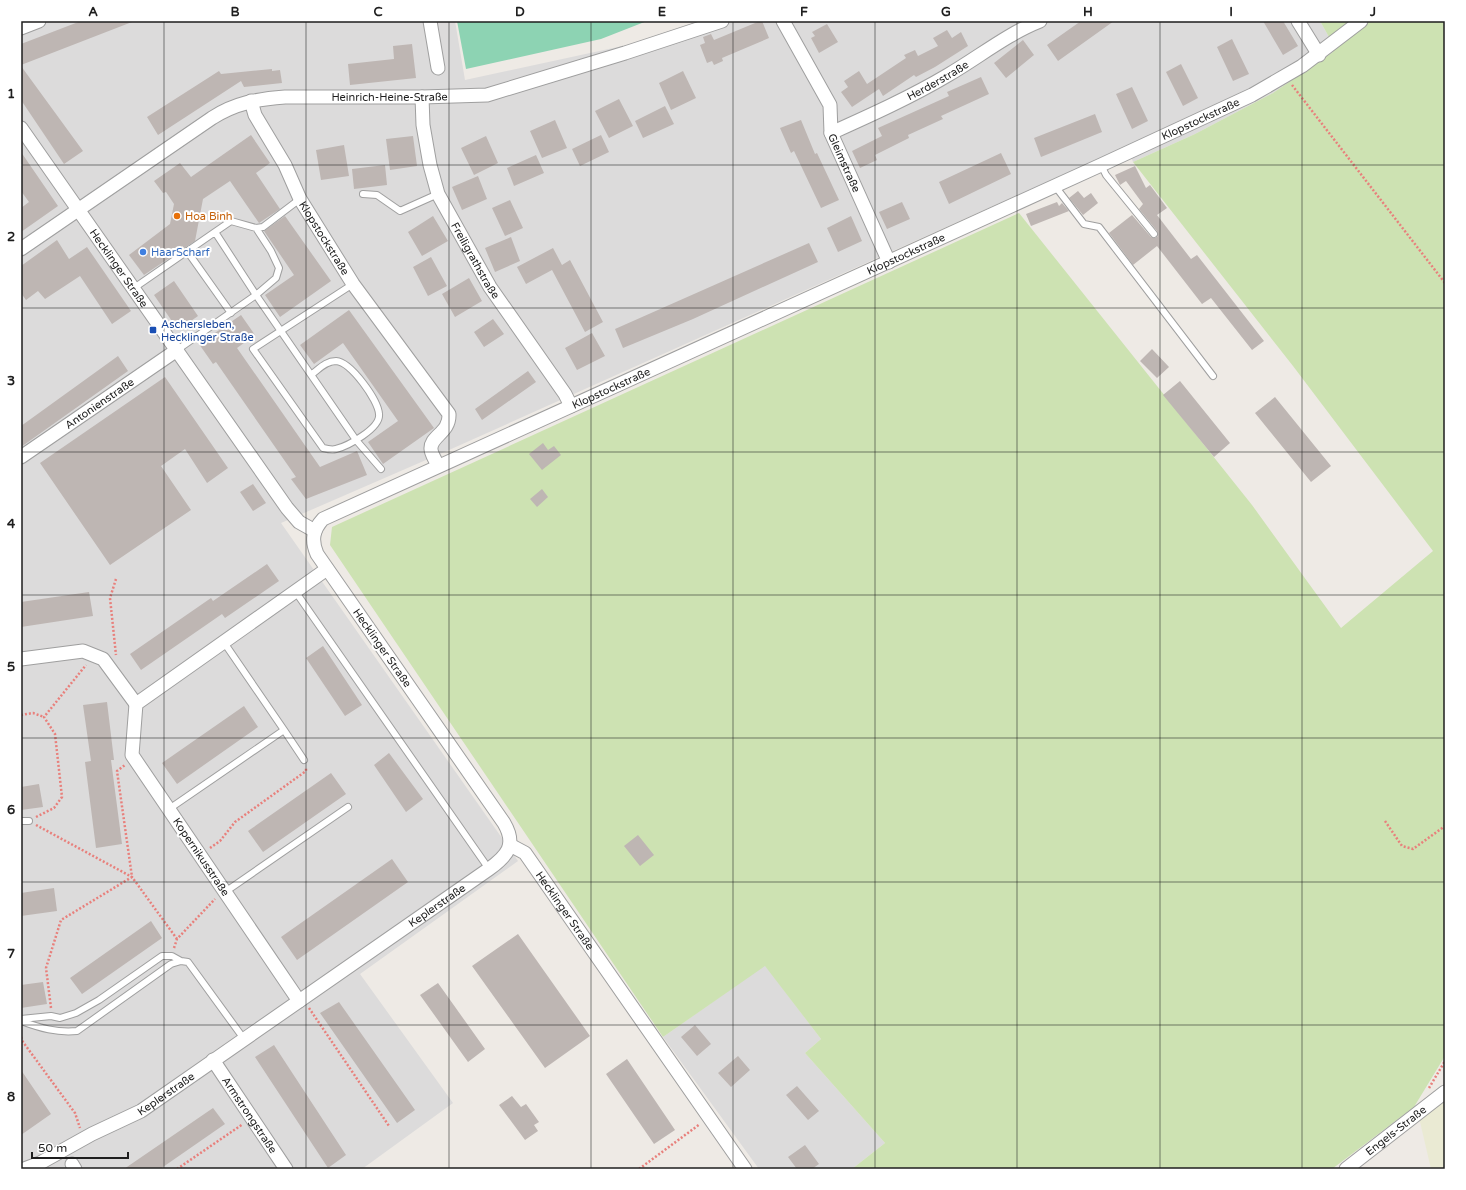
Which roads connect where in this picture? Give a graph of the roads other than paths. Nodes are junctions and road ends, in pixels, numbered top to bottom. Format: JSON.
{"nodes":[{"id":1,"x":39,"y":21,"type":"edge"},
{"id":2,"x":430,"y":21,"type":"edge"},
{"id":3,"x":722,"y":21,"type":"edge"},
{"id":4,"x":783,"y":21,"type":"edge"},
{"id":5,"x":1040,"y":21,"type":"edge"},
{"id":6,"x":1298,"y":21,"type":"edge"},
{"id":7,"x":1361,"y":21,"type":"edge"},
{"id":8,"x":21,"y":28,"type":"edge"},
{"id":9,"x":1319,"y":55,"type":"junction"},
{"id":10,"x":438,"y":68,"type":"dead end"},
{"id":11,"x":422,"y":97,"type":"junction"},
{"id":12,"x":251,"y":101,"type":"junction"},
{"id":13,"x":21,"y":128,"type":"edge"},
{"id":14,"x":831,"y":133,"type":"junction"},
{"id":15,"x":1101,"y":165,"type":"junction"},
{"id":16,"x":1055,"y":186,"type":"junction"},
{"id":17,"x":363,"y":194,"type":"dead end"},
{"id":18,"x":438,"y":194,"type":"junction"},
{"id":19,"x":300,"y":199,"type":"junction"},
{"id":20,"x":79,"y":209,"type":"junction"},
{"id":21,"x":256,"y":228,"type":"junction"},
{"id":22,"x":215,"y":232,"type":"junction"},
{"id":23,"x":1154,"y":234,"type":"dead end"},
{"id":24,"x":21,"y":250,"type":"edge"},
{"id":25,"x":187,"y":251,"type":"junction"},
{"id":26,"x":889,"y":262,"type":"junction"},
{"id":27,"x":353,"y":284,"type":"junction"},
{"id":28,"x":134,"y":288,"type":"junction"},
{"id":29,"x":256,"y":295,"type":"junction"},
{"id":30,"x":231,"y":313,"type":"junction"},
{"id":31,"x":282,"y":331,"type":"junction"},
{"id":32,"x":177,"y":350,"type":"junction"},
{"id":33,"x":312,"y":374,"type":"junction"},
{"id":34,"x":1213,"y":376,"type":"dead end"},
{"id":35,"x":571,"y":406,"type":"junction"},
{"id":36,"x":356,"y":440,"type":"junction"},
{"id":37,"x":21,"y":457,"type":"edge"},
{"id":38,"x":438,"y":466,"type":"junction"},
{"id":39,"x":381,"y":469,"type":"dead end"},
{"id":40,"x":315,"y":530,"type":"junction"},
{"id":41,"x":327,"y":569,"type":"junction"},
{"id":42,"x":295,"y":591,"type":"junction"},
{"id":43,"x":223,"y":641,"type":"junction"},
{"id":44,"x":21,"y":659,"type":"edge"},
{"id":45,"x":136,"y":704,"type":"junction"},
{"id":46,"x":284,"y":730,"type":"junction"},
{"id":47,"x":304,"y":760,"type":"road end"},
{"id":48,"x":348,"y":807,"type":"dead end"},
{"id":49,"x":169,"y":809,"type":"junction"},
{"id":50,"x":29,"y":821,"type":"road end"},
{"id":51,"x":21,"y":822,"type":"edge"},
{"id":52,"x":510,"y":845,"type":"junction"},
{"id":53,"x":489,"y":870,"type":"junction"},
{"id":54,"x":225,"y":892,"type":"junction"},
{"id":55,"x":180,"y":961,"type":"junction"},
{"id":56,"x":299,"y":1001,"type":"junction"},
{"id":57,"x":21,"y":1020,"type":"edge"},
{"id":58,"x":244,"y":1039,"type":"junction"},
{"id":59,"x":213,"y":1060,"type":"junction"},
{"id":60,"x":1445,"y":1092,"type":"edge"},
{"id":61,"x":69,"y":1159,"type":"edge"},
{"id":62,"x":24,"y":1169,"type":"edge"},
{"id":63,"x":286,"y":1169,"type":"edge"},
{"id":64,"x":745,"y":1169,"type":"edge"},
{"id":65,"x":1346,"y":1169,"type":"edge"}],
"edges":[{"from":1,"to":8,"type":"street"},
{"from":2,"to":10,"type":"street"},
{"from":3,"to":11,"type":"street","name":"Heinrich-Heine-Straße"},
{"from":4,"to":14,"type":"street","name":"Gleimstraße"},
{"from":5,"to":14,"type":"street","name":"Herderstraße"},
{"from":6,"to":9,"type":"street"},
{"from":7,"to":9,"type":"street","name":"Klopstockstraße"},
{"from":9,"to":15,"type":"street","name":"Klopstockstraße"},
{"from":11,"to":12,"type":"street","name":"Heinrich-Heine-Straße"},
{"from":11,"to":18,"type":"street","name":"Freiligrathstraße"},
{"from":12,"to":19,"type":"street","name":"Klopstockstraße"},
{"from":12,"to":20,"type":"street","name":"Heinrich-Heine-Straße"},
{"from":13,"to":20,"type":"street","name":"Hecklinger Straße"},
{"from":14,"to":26,"type":"street","name":"Gleimstraße"},
{"from":15,"to":16,"type":"street","name":"Klopstockstraße"},
{"from":15,"to":23,"type":"lane"},
{"from":16,"to":26,"type":"street","name":"Klopstockstraße"},
{"from":16,"to":34,"type":"lane"},
{"from":17,"to":18,"type":"lane"},
{"from":18,"to":35,"type":"street","name":"Freiligrathstraße"},
{"from":19,"to":21,"type":"lane"},
{"from":19,"to":27,"type":"street","name":"Klopstockstraße"},
{"from":20,"to":24,"type":"street","name":"Heinrich-Heine-Straße"},
{"from":20,"to":28,"type":"street","name":"Hecklinger Straße"},
{"from":21,"to":22,"type":"lane"},
{"from":21,"to":29,"type":"lane"},
{"from":22,"to":25,"type":"lane"},
{"from":22,"to":29,"type":"lane"},
{"from":25,"to":28,"type":"lane"},
{"from":25,"to":30,"type":"lane"},
{"from":26,"to":35,"type":"street","name":"Klopstockstraße"},
{"from":27,"to":31,"type":"lane"},
{"from":27,"to":38,"type":"street","name":"Klopstockstraße"},
{"from":28,"to":32,"type":"street","name":"Hecklinger Straße"},
{"from":29,"to":30,"type":"lane"},
{"from":29,"to":31,"type":"lane"},
{"from":30,"to":32,"type":"lane"},
{"from":31,"to":33,"type":"lane"},
{"from":31,"to":36,"type":"lane"},
{"from":32,"to":37,"type":"street","name":"Antonienstraße"},
{"from":32,"to":40,"type":"street","name":"Hecklinger Straße"},
{"from":33,"to":36,"type":"lane"},
{"from":33,"to":36,"type":"lane"},
{"from":35,"to":38,"type":"street","name":"Klopstockstraße"},
{"from":36,"to":39,"type":"lane"},
{"from":38,"to":40,"type":"street","name":"Klopstockstraße"},
{"from":40,"to":41,"type":"street","name":"Hecklinger Straße"},
{"from":41,"to":42,"type":"street"},
{"from":41,"to":52,"type":"street","name":"Hecklinger Straße"},
{"from":42,"to":43,"type":"street"},
{"from":42,"to":53,"type":"lane"},
{"from":43,"to":45,"type":"street"},
{"from":43,"to":46,"type":"lane"},
{"from":44,"to":45,"type":"street"},
{"from":45,"to":49,"type":"street","name":"Kopernikusstraße"},
{"from":46,"to":47,"type":"lane"},
{"from":46,"to":49,"type":"lane"},
{"from":48,"to":54,"type":"lane"},
{"from":49,"to":54,"type":"street","name":"Kopernikusstraße"},
{"from":50,"to":51,"type":"lane"},
{"from":52,"to":53,"type":"street","name":"Keplerstraße"},
{"from":52,"to":64,"type":"street","name":"Hecklinger Straße"},
{"from":53,"to":56,"type":"street","name":"Keplerstraße"},
{"from":54,"to":56,"type":"street","name":"Kopernikusstraße"},
{"from":55,"to":57,"type":"lane"},
{"from":55,"to":57,"type":"lane"},
{"from":55,"to":58,"type":"lane"},
{"from":56,"to":58,"type":"street","name":"Keplerstraße"},
{"from":58,"to":59,"type":"street","name":"Keplerstraße"},
{"from":59,"to":61,"type":"street","name":"Keplerstraße"},
{"from":59,"to":63,"type":"street","name":"Armstrongstraße"},
{"from":60,"to":65,"type":"street","name":"Engels-Straße"},
{"from":61,"to":62,"type":"street","name":"Keplerstraße"}]}
